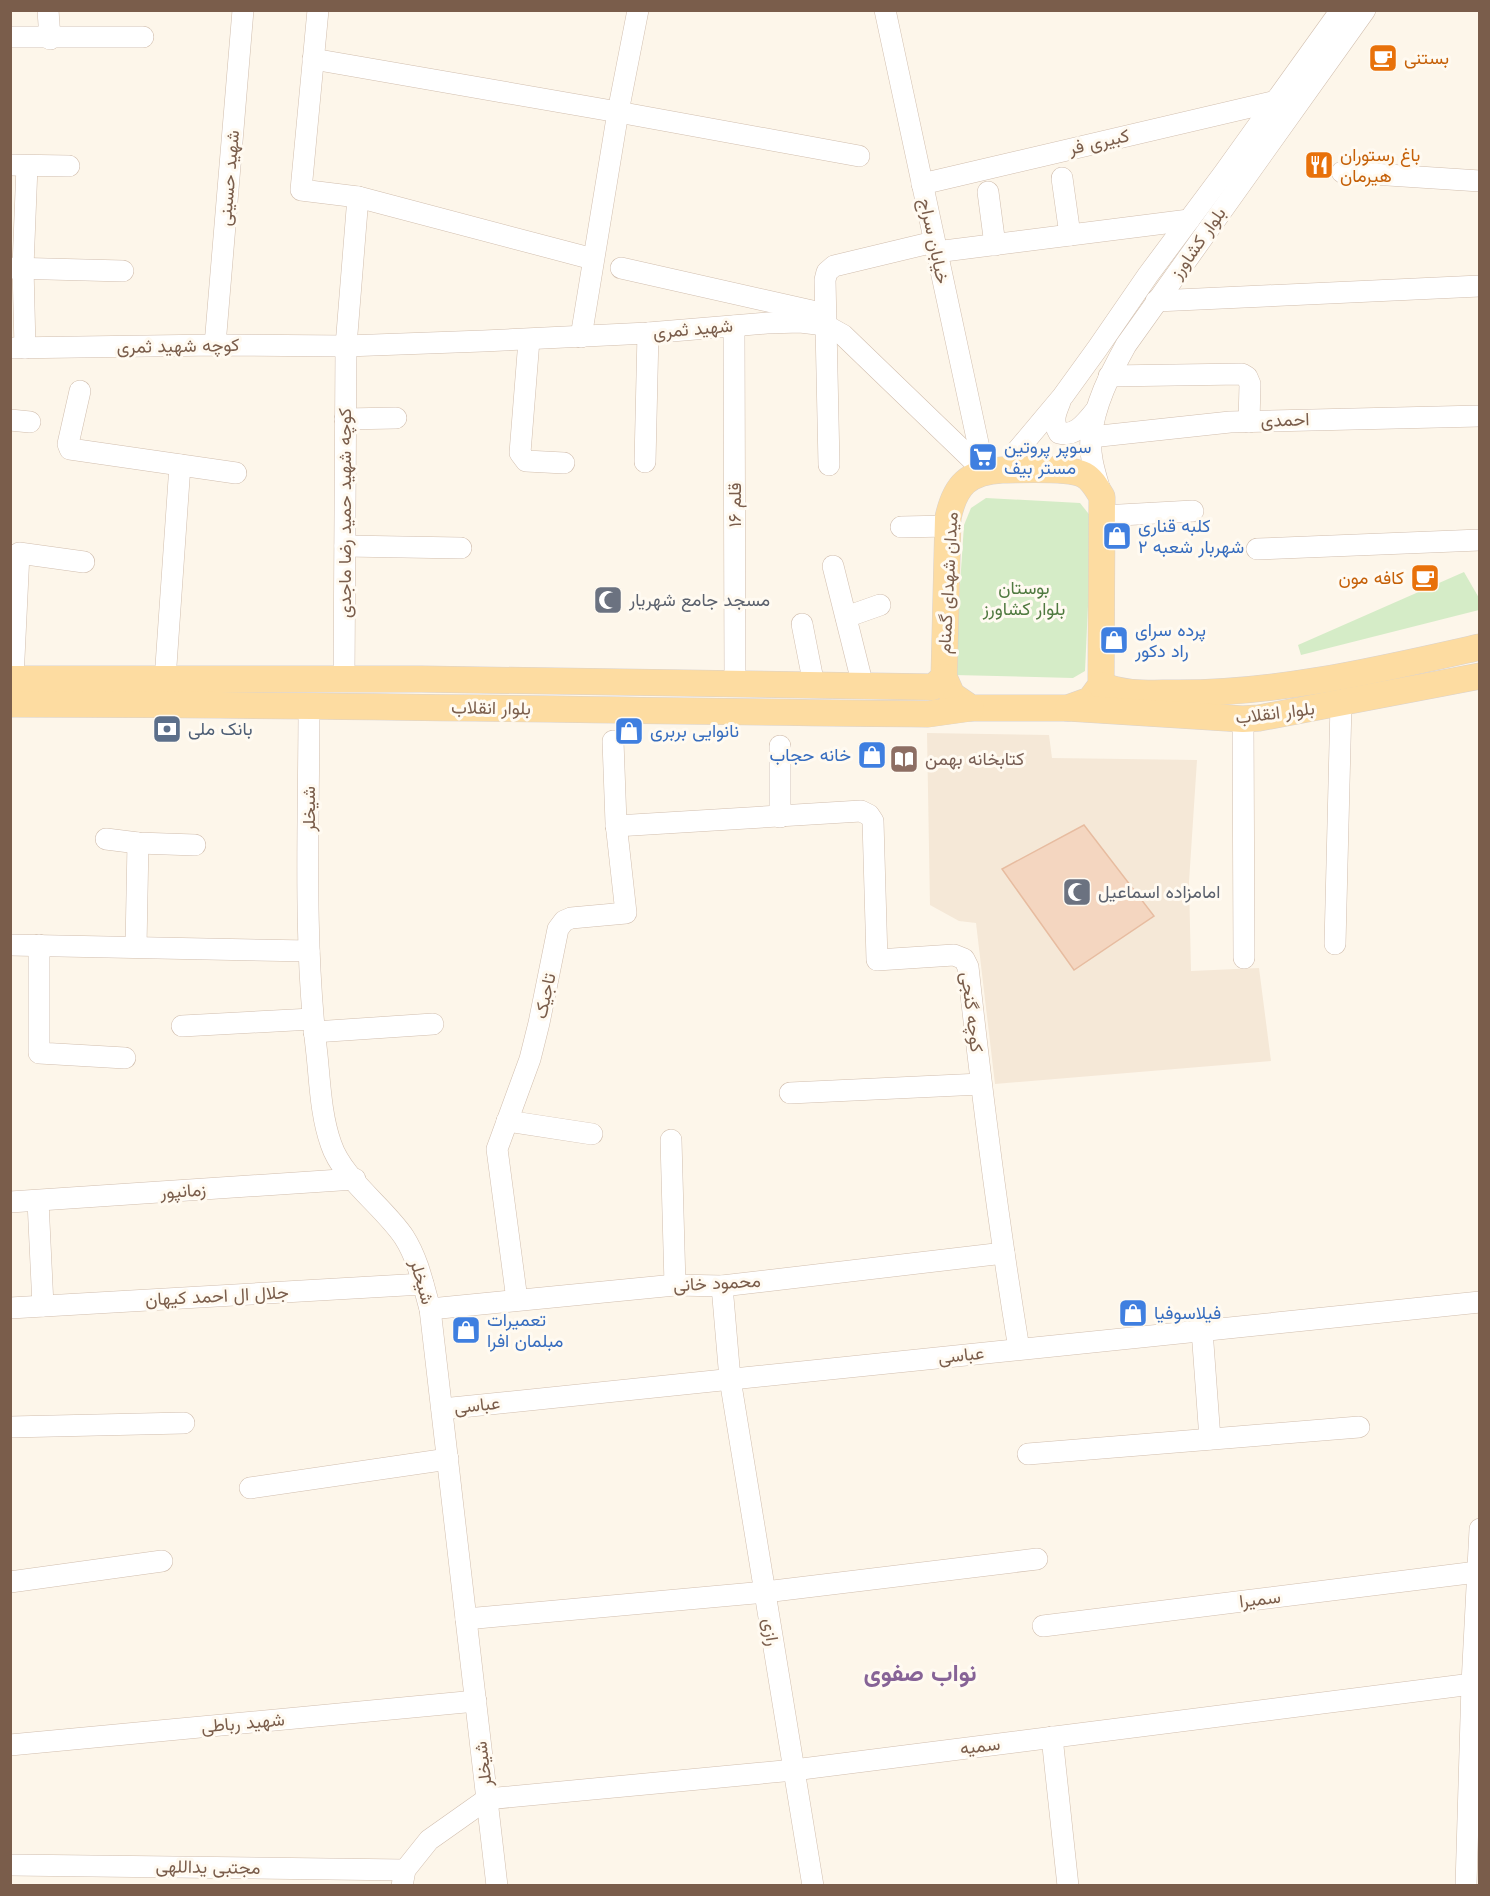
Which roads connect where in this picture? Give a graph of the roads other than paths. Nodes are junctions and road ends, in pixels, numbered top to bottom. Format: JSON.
{"nodes":[{"id":1,"x":48,"y":10,"type":"edge"},
{"id":2,"x":243,"y":10,"type":"edge"},
{"id":3,"x":318,"y":10,"type":"edge"},
{"id":4,"x":638,"y":10,"type":"edge"},
{"id":5,"x":885,"y":10,"type":"edge"},
{"id":6,"x":1341,"y":10,"type":"edge"},
{"id":7,"x":1365,"y":10,"type":"edge"},
{"id":8,"x":143,"y":37,"type":"dead end"},
{"id":9,"x":10,"y":38,"type":"edge"},
{"id":10,"x":50,"y":39,"type":"junction"},
{"id":11,"x":313,"y":59,"type":"junction"},
{"id":12,"x":1276,"y":101,"type":"junction"},
{"id":13,"x":618,"y":112,"type":"junction"},
{"id":14,"x":859,"y":156,"type":"dead end"},
{"id":15,"x":19,"y":166,"type":"edge"},
{"id":16,"x":69,"y":166,"type":"dead end"},
{"id":17,"x":1342,"y":172,"type":"dead end"},
{"id":18,"x":1062,"y":178,"type":"dead end"},
{"id":19,"x":1479,"y":181,"type":"edge"},
{"id":20,"x":922,"y":184,"type":"junction"},
{"id":21,"x":988,"y":192,"type":"dead end"},
{"id":22,"x":358,"y":197,"type":"junction"},
{"id":23,"x":1189,"y":220,"type":"junction"},
{"id":24,"x":1070,"y":235,"type":"junction"},
{"id":25,"x":995,"y":245,"type":"junction"},
{"id":26,"x":935,"y":247,"type":"junction"},
{"id":27,"x":593,"y":259,"type":"junction"},
{"id":28,"x":17,"y":267,"type":"edge"},
{"id":29,"x":621,"y":268,"type":"dead end"},
{"id":30,"x":123,"y":271,"type":"dead end"},
{"id":31,"x":1479,"y":286,"type":"edge"},
{"id":32,"x":1156,"y":302,"type":"junction"},
{"id":33,"x":825,"y":325,"type":"junction"},
{"id":34,"x":735,"y":326,"type":"junction"},
{"id":35,"x":648,"y":333,"type":"junction"},
{"id":36,"x":581,"y":337,"type":"junction"},
{"id":37,"x":529,"y":340,"type":"junction"},
{"id":38,"x":215,"y":345,"type":"junction"},
{"id":39,"x":345,"y":346,"type":"junction"},
{"id":40,"x":18,"y":348,"type":"edge"},
{"id":41,"x":1109,"y":376,"type":"junction"},
{"id":42,"x":80,"y":391,"type":"dead end"},
{"id":43,"x":1063,"y":396,"type":"junction"},
{"id":44,"x":1096,"y":410,"type":"junction"},
{"id":45,"x":1479,"y":416,"type":"edge"},
{"id":46,"x":396,"y":418,"type":"dead end"},
{"id":47,"x":345,"y":419,"type":"junction"},
{"id":48,"x":1249,"y":422,"type":"junction"},
{"id":49,"x":1091,"y":437,"type":"junction"},
{"id":50,"x":645,"y":462,"type":"dead end"},
{"id":51,"x":564,"y":463,"type":"dead end"},
{"id":52,"x":180,"y":465,"type":"junction"},
{"id":53,"x":829,"y":465,"type":"dead end"},
{"id":54,"x":1001,"y":465,"type":"junction"},
{"id":55,"x":236,"y":474,"type":"dead end"},
{"id":56,"x":1102,"y":507,"type":"junction"},
{"id":57,"x":1193,"y":511,"type":"dead end"},
{"id":58,"x":948,"y":526,"type":"junction"},
{"id":59,"x":901,"y":527,"type":"dead end"},
{"id":60,"x":1479,"y":540,"type":"edge"},
{"id":61,"x":345,"y":546,"type":"junction"},
{"id":62,"x":461,"y":549,"type":"dead end"},
{"id":63,"x":1257,"y":549,"type":"dead end"},
{"id":64,"x":84,"y":562,"type":"dead end"},
{"id":65,"x":833,"y":566,"type":"dead end"},
{"id":66,"x":880,"y":605,"type":"dead end"},
{"id":67,"x":846,"y":617,"type":"junction"},
{"id":68,"x":802,"y":624,"type":"dead end"},
{"id":69,"x":1479,"y":647,"type":"edge"},
{"id":70,"x":944,"y":676,"type":"junction"},
{"id":71,"x":1479,"y":676,"type":"edge"},
{"id":72,"x":165,"y":680,"type":"junction"},
{"id":73,"x":344,"y":680,"type":"junction"},
{"id":74,"x":555,"y":681,"type":"junction"},
{"id":75,"x":735,"y":684,"type":"junction"},
{"id":76,"x":814,"y":685,"type":"junction"},
{"id":77,"x":1101,"y":685,"type":"junction"},
{"id":78,"x":863,"y":686,"type":"junction"},
{"id":79,"x":11,"y":687,"type":"edge"},
{"id":80,"x":1341,"y":704,"type":"junction"},
{"id":81,"x":309,"y":705,"type":"junction"},
{"id":82,"x":971,"y":708,"type":"junction"},
{"id":83,"x":1068,"y":708,"type":"junction"},
{"id":84,"x":556,"y":709,"type":"junction"},
{"id":85,"x":1243,"y":719,"type":"junction"},
{"id":86,"x":614,"y":741,"type":"dead end"},
{"id":87,"x":780,"y":746,"type":"dead end"},
{"id":88,"x":780,"y":817,"type":"junction"},
{"id":89,"x":616,"y":826,"type":"junction"},
{"id":90,"x":106,"y":839,"type":"dead end"},
{"id":91,"x":138,"y":843,"type":"junction"},
{"id":92,"x":195,"y":845,"type":"dead end"},
{"id":93,"x":1335,"y":944,"type":"dead end"},
{"id":94,"x":10,"y":945,"type":"edge"},
{"id":95,"x":39,"y":945,"type":"junction"},
{"id":96,"x":136,"y":946,"type":"junction"},
{"id":97,"x":309,"y":951,"type":"junction"},
{"id":98,"x":1244,"y":957,"type":"dead end"},
{"id":99,"x":433,"y":1024,"type":"dead end"},
{"id":100,"x":182,"y":1026,"type":"dead end"},
{"id":101,"x":313,"y":1026,"type":"junction"},
{"id":102,"x":125,"y":1058,"type":"dead end"},
{"id":103,"x":981,"y":1084,"type":"junction"},
{"id":104,"x":790,"y":1093,"type":"dead end"},
{"id":105,"x":507,"y":1122,"type":"junction"},
{"id":106,"x":592,"y":1134,"type":"dead end"},
{"id":107,"x":672,"y":1140,"type":"dead end"},
{"id":108,"x":355,"y":1179,"type":"junction"},
{"id":109,"x":38,"y":1201,"type":"junction"},
{"id":110,"x":10,"y":1202,"type":"edge"},
{"id":111,"x":1004,"y":1253,"type":"junction"},
{"id":112,"x":423,"y":1284,"type":"junction"},
{"id":113,"x":675,"y":1285,"type":"junction"},
{"id":114,"x":722,"y":1286,"type":"junction"},
{"id":115,"x":517,"y":1300,"type":"junction"},
{"id":116,"x":1479,"y":1302,"type":"edge"},
{"id":117,"x":43,"y":1306,"type":"junction"},
{"id":118,"x":10,"y":1308,"type":"edge"},
{"id":119,"x":430,"y":1309,"type":"junction"},
{"id":120,"x":1202,"y":1330,"type":"junction"},
{"id":121,"x":1019,"y":1349,"type":"junction"},
{"id":122,"x":730,"y":1379,"type":"junction"},
{"id":123,"x":442,"y":1409,"type":"junction"},
{"id":124,"x":184,"y":1423,"type":"dead end"},
{"id":125,"x":10,"y":1427,"type":"edge"},
{"id":126,"x":1359,"y":1427,"type":"dead end"},
{"id":127,"x":1210,"y":1439,"type":"junction"},
{"id":128,"x":1028,"y":1454,"type":"dead end"},
{"id":129,"x":448,"y":1459,"type":"junction"},
{"id":130,"x":250,"y":1488,"type":"dead end"},
{"id":131,"x":1479,"y":1529,"type":"edge"},
{"id":132,"x":1037,"y":1559,"type":"dead end"},
{"id":133,"x":162,"y":1561,"type":"dead end"},
{"id":134,"x":1477,"y":1572,"type":"junction"},
{"id":135,"x":10,"y":1582,"type":"edge"},
{"id":136,"x":765,"y":1592,"type":"junction"},
{"id":137,"x":466,"y":1619,"type":"junction"},
{"id":138,"x":1043,"y":1626,"type":"dead end"},
{"id":139,"x":1472,"y":1684,"type":"junction"},
{"id":140,"x":476,"y":1701,"type":"junction"},
{"id":141,"x":1052,"y":1737,"type":"junction"},
{"id":142,"x":10,"y":1745,"type":"edge"},
{"id":143,"x":794,"y":1770,"type":"junction"},
{"id":144,"x":488,"y":1799,"type":"junction"},
{"id":145,"x":10,"y":1865,"type":"edge"},
{"id":146,"x":404,"y":1878,"type":"edge"},
{"id":147,"x":498,"y":1886,"type":"edge"},
{"id":148,"x":813,"y":1886,"type":"edge"},
{"id":149,"x":1068,"y":1886,"type":"edge"},
{"id":150,"x":1466,"y":1886,"type":"edge"}],
"edges":[{"from":1,"to":10,"type":"street"},
{"from":2,"to":38,"type":"street","name":"شهید حسینی"},
{"from":3,"to":11,"type":"street"},
{"from":4,"to":13,"type":"street"},
{"from":5,"to":20,"type":"street","name":"خیابان سراج"},
{"from":6,"to":12,"type":"street","name":"بلوار کشاورز"},
{"from":7,"to":32,"type":"street","name":"بلوار کشاورز"},
{"from":8,"to":10,"type":"street"},
{"from":9,"to":10,"type":"street"},
{"from":11,"to":13,"type":"street"},
{"from":11,"to":22,"type":"street"},
{"from":12,"to":20,"type":"street","name":"کبیری فر"},
{"from":12,"to":23,"type":"street","name":"بلوار کشاورز"},
{"from":13,"to":14,"type":"street"},
{"from":13,"to":27,"type":"street"},
{"from":15,"to":16,"type":"street"},
{"from":15,"to":28,"type":"street"},
{"from":17,"to":19,"type":"street"},
{"from":18,"to":24,"type":"street"},
{"from":20,"to":26,"type":"street","name":"خیابان سراج"},
{"from":21,"to":25,"type":"street"},
{"from":22,"to":27,"type":"street"},
{"from":22,"to":39,"type":"street","name":"کوچه شهید حمید رضا ماجدی"},
{"from":23,"to":24,"type":"street"},
{"from":23,"to":43,"type":"street","name":"بلوار کشاورز"},
{"from":24,"to":25,"type":"street"},
{"from":25,"to":26,"type":"street"},
{"from":26,"to":33,"type":"street"},
{"from":26,"to":54,"type":"street","name":"خیابان سراج"},
{"from":27,"to":36,"type":"street"},
{"from":28,"to":30,"type":"street"},
{"from":28,"to":40,"type":"street"},
{"from":29,"to":33,"type":"street"},
{"from":31,"to":32,"type":"street"},
{"from":32,"to":41,"type":"street","name":"بلوار کشاورز"},
{"from":33,"to":34,"type":"street","name":"شهید ثمری"},
{"from":33,"to":53,"type":"street"},
{"from":33,"to":54,"type":"street","name":"شهید ثمری"},
{"from":34,"to":35,"type":"street","name":"شهید ثمری"},
{"from":34,"to":75,"type":"street","name":"قلم ۱۶"},
{"from":35,"to":36,"type":"street","name":"شهید ثمری"},
{"from":35,"to":50,"type":"street"},
{"from":36,"to":37,"type":"street","name":"شهید ثمری"},
{"from":37,"to":39,"type":"street","name":"شهید ثمری"},
{"from":37,"to":51,"type":"street"},
{"from":38,"to":39,"type":"street","name":"کوچه شهید ثمری"},
{"from":38,"to":40,"type":"street","name":"کوچه شهید ثمری"},
{"from":39,"to":47,"type":"street","name":"کوچه شهید حمید رضا ماجدی"},
{"from":41,"to":44,"type":"street","name":"بلوار کشاورز"},
{"from":41,"to":48,"type":"street"},
{"from":42,"to":52,"type":"street"},
{"from":43,"to":44,"type":"street"},
{"from":43,"to":54,"type":"street","name":"بلوار کشاورز"},
{"from":44,"to":49,"type":"street","name":"بلوار کشاورز"},
{"from":45,"to":48,"type":"street","name":"احمدی"},
{"from":46,"to":47,"type":"street"},
{"from":47,"to":61,"type":"street","name":"کوچه شهید حمید رضا ماجدی"},
{"from":48,"to":49,"type":"street","name":"احمدی"},
{"from":49,"to":56,"type":"street","name":"بلوار کشاورز"},
{"from":52,"to":55,"type":"street"},
{"from":52,"to":72,"type":"street"},
{"from":54,"to":56,"type":"main road"},
{"from":54,"to":58,"type":"main road","name":"میدان شهدای گمنام"},
{"from":56,"to":57,"type":"street"},
{"from":56,"to":77,"type":"main road"},
{"from":58,"to":59,"type":"street"},
{"from":58,"to":70,"type":"main road","name":"میدان شهدای گمنام"},
{"from":60,"to":63,"type":"street"},
{"from":61,"to":62,"type":"street"},
{"from":61,"to":73,"type":"street","name":"کوچه شهید حمید رضا ماجدی"},
{"from":64,"to":79,"type":"street"},
{"from":65,"to":67,"type":"street"},
{"from":66,"to":67,"type":"street"},
{"from":67,"to":78,"type":"street"},
{"from":68,"to":76,"type":"street"},
{"from":69,"to":77,"type":"main road","name":"بلوار انقلاب"},
{"from":70,"to":78,"type":"main road","name":"بلوار انقلاب"},
{"from":70,"to":82,"type":"main road","name":"میدان شهدای گمنام"},
{"from":71,"to":80,"type":"main road","name":"بلوار انقلاب"},
{"from":72,"to":73,"type":"main road","name":"بلوار انقلاب"},
{"from":72,"to":79,"type":"main road","name":"بلوار انقلاب"},
{"from":73,"to":74,"type":"main road","name":"بلوار انقلاب"},
{"from":74,"to":75,"type":"main road","name":"بلوار انقلاب"},
{"from":74,"to":84,"type":"main road"},
{"from":75,"to":76,"type":"main road","name":"بلوار انقلاب"},
{"from":76,"to":78,"type":"main road","name":"بلوار انقلاب"},
{"from":77,"to":83,"type":"main road"},
{"from":79,"to":81,"type":"main road","name":"بلوار انقلاب"},
{"from":80,"to":85,"type":"main road","name":"بلوار انقلاب"},
{"from":80,"to":93,"type":"street"},
{"from":81,"to":84,"type":"main road","name":"بلوار انقلاب"},
{"from":81,"to":97,"type":"street","name":"شیخلر"},
{"from":82,"to":83,"type":"main road"},
{"from":82,"to":84,"type":"main road","name":"بلوار انقلاب"},
{"from":83,"to":85,"type":"main road","name":"بلوار انقلاب"},
{"from":85,"to":98,"type":"street"},
{"from":86,"to":89,"type":"street","name":"تاجیک"},
{"from":87,"to":88,"type":"street"},
{"from":88,"to":89,"type":"street","name":"کوچه گنجی"},
{"from":88,"to":103,"type":"street","name":"کوچه گنجی"},
{"from":89,"to":105,"type":"street","name":"تاجیک"},
{"from":90,"to":91,"type":"street"},
{"from":91,"to":92,"type":"street"},
{"from":91,"to":96,"type":"street"},
{"from":94,"to":95,"type":"street"},
{"from":95,"to":96,"type":"street"},
{"from":95,"to":102,"type":"street"},
{"from":96,"to":97,"type":"street"},
{"from":97,"to":101,"type":"street","name":"شیخلر"},
{"from":99,"to":101,"type":"street"},
{"from":100,"to":101,"type":"street"},
{"from":101,"to":108,"type":"street","name":"شیخلر"},
{"from":103,"to":104,"type":"street"},
{"from":103,"to":111,"type":"street","name":"کوچه گنجی"},
{"from":105,"to":106,"type":"street"},
{"from":105,"to":115,"type":"street","name":"تاجیک"},
{"from":107,"to":113,"type":"street"},
{"from":108,"to":109,"type":"street","name":"زمانپور"},
{"from":108,"to":112,"type":"street","name":"شیخلر"},
{"from":109,"to":110,"type":"street","name":"زمانپور"},
{"from":109,"to":117,"type":"street"},
{"from":111,"to":114,"type":"street","name":"محمود خانی"},
{"from":111,"to":121,"type":"street","name":"کوچه گنجی"},
{"from":112,"to":117,"type":"street","name":"جلال ال احمد کیهان"},
{"from":112,"to":119,"type":"street","name":"شیخلر"},
{"from":113,"to":114,"type":"street","name":"محمود خانی"},
{"from":113,"to":115,"type":"street","name":"محمود خانی"},
{"from":114,"to":122,"type":"street","name":"رازی"},
{"from":115,"to":119,"type":"street","name":"محمود خانی"},
{"from":116,"to":120,"type":"street","name":"عباسی"},
{"from":117,"to":118,"type":"street","name":"جلال ال احمد کیهان"},
{"from":119,"to":123,"type":"street","name":"شیخلر"},
{"from":120,"to":121,"type":"street","name":"عباسی"},
{"from":120,"to":127,"type":"street"},
{"from":121,"to":122,"type":"street","name":"عباسی"},
{"from":122,"to":123,"type":"street","name":"عباسی"},
{"from":122,"to":136,"type":"street","name":"رازی"},
{"from":123,"to":129,"type":"street","name":"شیخلر"},
{"from":124,"to":125,"type":"street"},
{"from":126,"to":127,"type":"street"},
{"from":127,"to":128,"type":"street"},
{"from":129,"to":130,"type":"street"},
{"from":129,"to":137,"type":"street","name":"شیخلر"},
{"from":131,"to":134,"type":"street"},
{"from":132,"to":136,"type":"street"},
{"from":133,"to":135,"type":"street"},
{"from":134,"to":138,"type":"street","name":"سمیرا"},
{"from":134,"to":139,"type":"street"},
{"from":136,"to":137,"type":"street"},
{"from":136,"to":143,"type":"street","name":"رازی"},
{"from":137,"to":140,"type":"street","name":"شیخلر"},
{"from":139,"to":141,"type":"street","name":"سمیه"},
{"from":139,"to":150,"type":"street"},
{"from":140,"to":142,"type":"street","name":"شهید رباطی"},
{"from":140,"to":144,"type":"street","name":"شیخلر"},
{"from":141,"to":143,"type":"street","name":"سمیه"},
{"from":141,"to":149,"type":"street"},
{"from":143,"to":144,"type":"street","name":"سمیه"},
{"from":143,"to":148,"type":"street","name":"رازی"},
{"from":144,"to":146,"type":"street"},
{"from":144,"to":147,"type":"street","name":"شیخلر"},
{"from":145,"to":146,"type":"street","name":"مجتبی یداللهی"}]}
